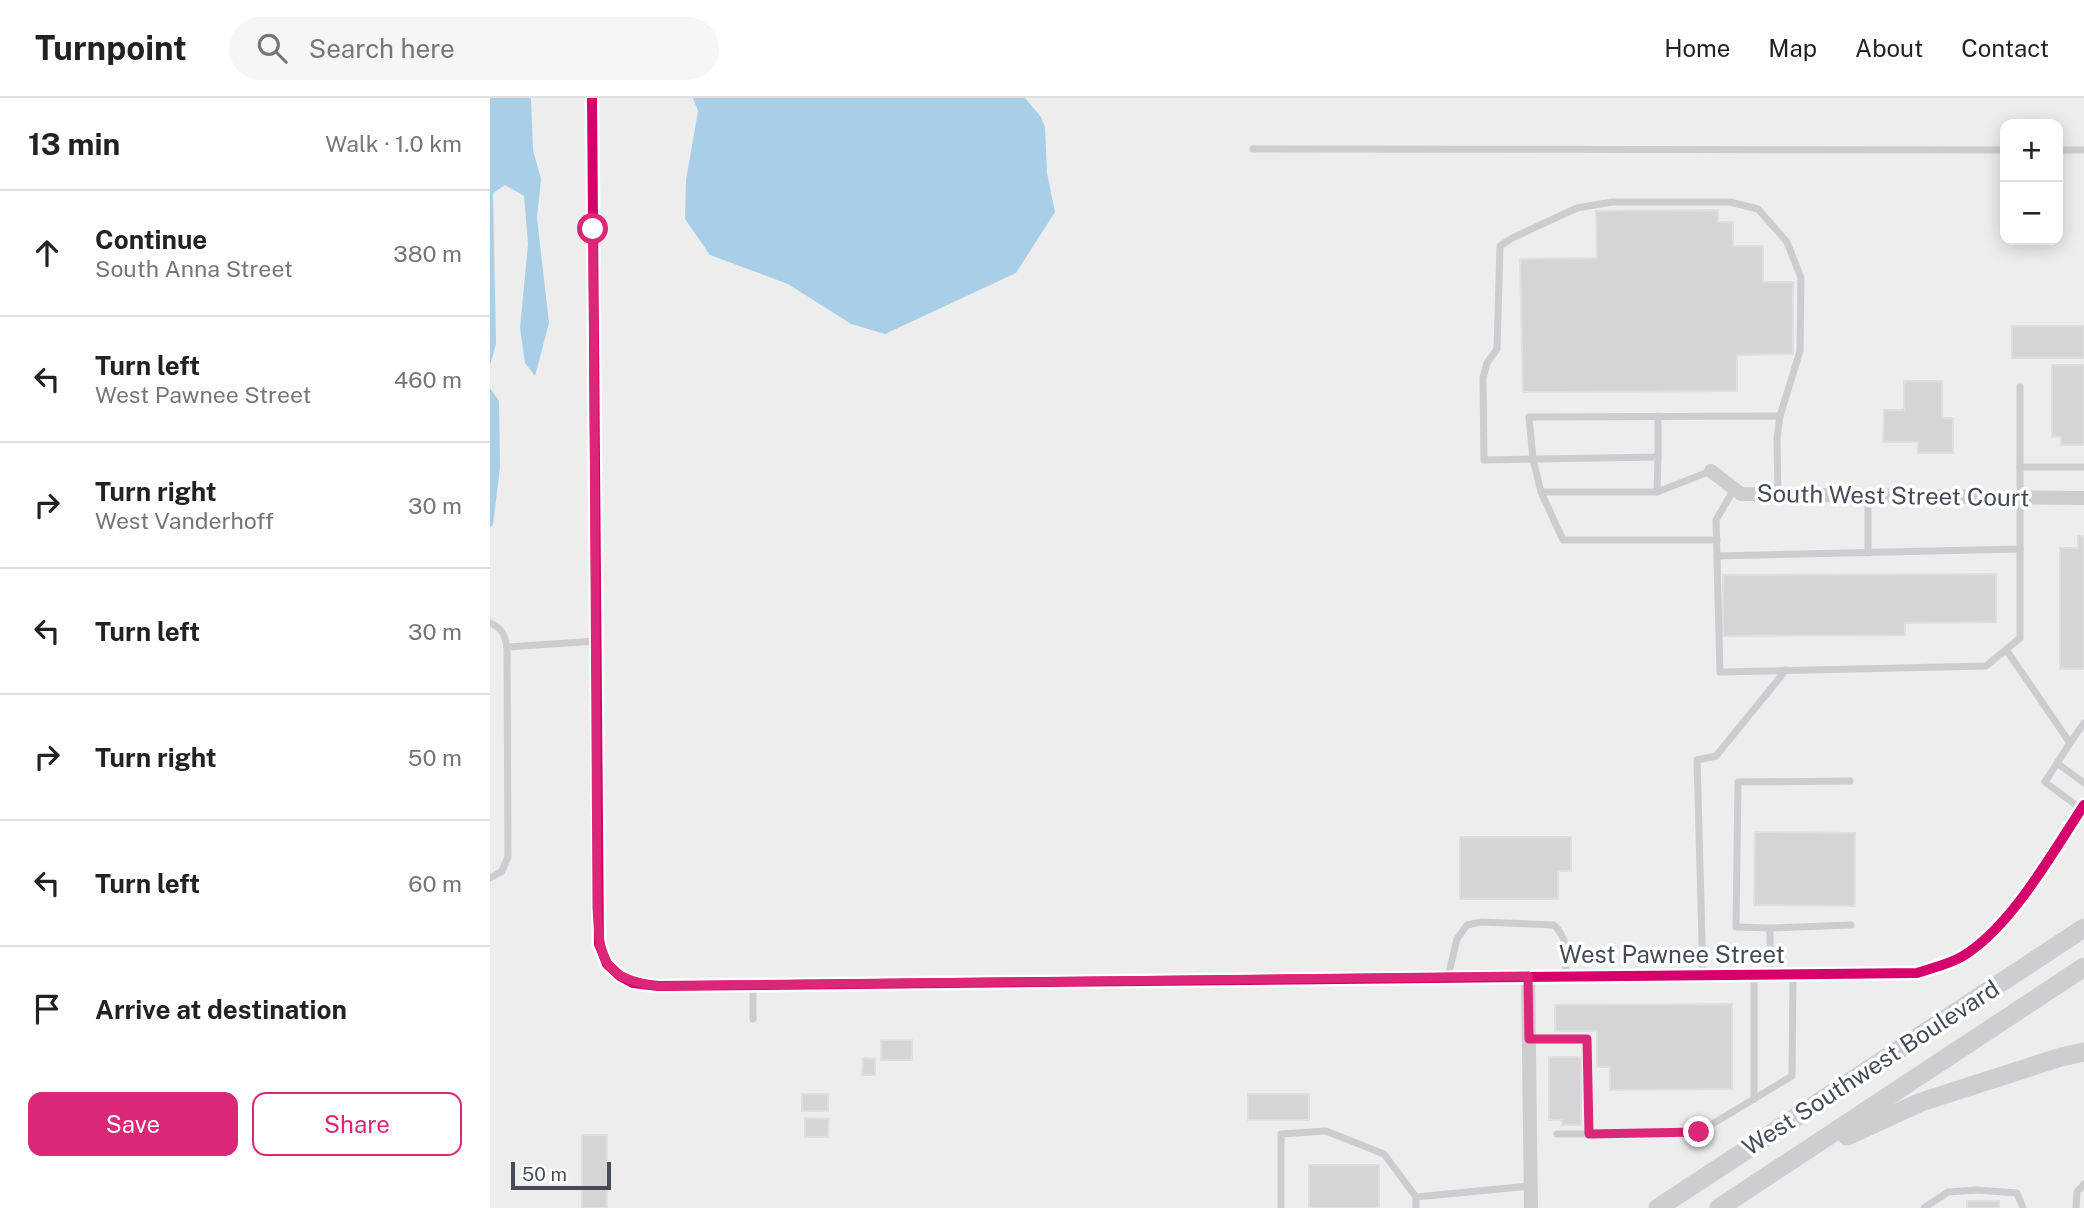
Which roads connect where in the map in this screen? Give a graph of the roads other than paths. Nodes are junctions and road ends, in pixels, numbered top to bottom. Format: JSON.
{"nodes":[{"id":1,"x":592,"y":98,"type":"edge"},
{"id":2,"x":1253,"y":149,"type":"dead end"},
{"id":3,"x":2000,"y":150,"type":"edge"},
{"id":4,"x":2063,"y":150,"type":"edge"},
{"id":5,"x":2084,"y":150,"type":"edge"},
{"id":6,"x":2020,"y":387,"type":"dead end"},
{"id":7,"x":1658,"y":416,"type":"junction"},
{"id":8,"x":1780,"y":416,"type":"junction"},
{"id":9,"x":1658,"y":457,"type":"junction"},
{"id":10,"x":1533,"y":458,"type":"junction"},
{"id":11,"x":2020,"y":467,"type":"junction"},
{"id":12,"x":2084,"y":467,"type":"edge"},
{"id":13,"x":1711,"y":471,"type":"joint"},
{"id":14,"x":1734,"y":489,"type":"junction"},
{"id":15,"x":1541,"y":492,"type":"junction"},
{"id":16,"x":1657,"y":492,"type":"junction"},
{"id":17,"x":1778,"y":495,"type":"junction"},
{"id":18,"x":1868,"y":496,"type":"junction"},
{"id":19,"x":2020,"y":498,"type":"junction"},
{"id":20,"x":2084,"y":498,"type":"edge"},
{"id":21,"x":1717,"y":540,"type":"junction"},
{"id":22,"x":2020,"y":549,"type":"junction"},
{"id":23,"x":1868,"y":553,"type":"junction"},
{"id":24,"x":1717,"y":556,"type":"junction"},
{"id":25,"x":490,"y":624,"type":"edge"},
{"id":26,"x":597,"y":641,"type":"junction"},
{"id":27,"x":507,"y":647,"type":"junction"},
{"id":28,"x":2007,"y":650,"type":"junction"},
{"id":29,"x":1786,"y":670,"type":"junction"},
{"id":30,"x":2084,"y":723,"type":"edge"},
{"id":31,"x":2070,"y":743,"type":"junction"},
{"id":32,"x":2057,"y":763,"type":"junction"},
{"id":33,"x":1850,"y":781,"type":"dead end"},
{"id":34,"x":2084,"y":783,"type":"edge"},
{"id":35,"x":2083,"y":807,"type":"edge"},
{"id":36,"x":490,"y":878,"type":"edge"},
{"id":37,"x":1851,"y":925,"type":"dead end"},
{"id":38,"x":1770,"y":928,"type":"junction"},
{"id":39,"x":2084,"y":928,"type":"edge"},
{"id":40,"x":2084,"y":967,"type":"edge"},
{"id":41,"x":1528,"y":976,"type":"junction"},
{"id":42,"x":1565,"y":976,"type":"junction"},
{"id":43,"x":1703,"y":976,"type":"junction"},
{"id":44,"x":1754,"y":976,"type":"junction"},
{"id":45,"x":1770,"y":976,"type":"junction"},
{"id":46,"x":1793,"y":976,"type":"junction"},
{"id":47,"x":1448,"y":977,"type":"junction"},
{"id":48,"x":753,"y":984,"type":"junction"},
{"id":49,"x":753,"y":1019,"type":"dead end"},
{"id":50,"x":1529,"y":1039,"type":"junction"},
{"id":51,"x":2084,"y":1052,"type":"edge"},
{"id":52,"x":1754,"y":1099,"type":"junction"},
{"id":53,"x":1557,"y":1134,"type":"dead end"},
{"id":54,"x":1589,"y":1134,"type":"junction"},
{"id":55,"x":1786,"y":1164,"type":"junction"},
{"id":56,"x":2084,"y":1184,"type":"edge"},
{"id":57,"x":1531,"y":1186,"type":"junction"},
{"id":58,"x":1416,"y":1197,"type":"junction"},
{"id":59,"x":1281,"y":1208,"type":"edge"},
{"id":60,"x":1416,"y":1208,"type":"edge"},
{"id":61,"x":1531,"y":1208,"type":"edge"},
{"id":62,"x":1658,"y":1208,"type":"edge"},
{"id":63,"x":1719,"y":1208,"type":"edge"},
{"id":64,"x":1924,"y":1208,"type":"edge"},
{"id":65,"x":2023,"y":1208,"type":"edge"},
{"id":66,"x":2076,"y":1208,"type":"edge"}],
"edges":[{"from":1,"to":26,"type":"street"},
{"from":2,"to":3,"type":"lane"},
{"from":4,"to":5,"type":"lane"},
{"from":6,"to":11,"type":"lane"},
{"from":7,"to":8,"type":"lane"},
{"from":7,"to":9,"type":"lane"},
{"from":7,"to":10,"type":"lane"},
{"from":8,"to":10,"type":"lane"},
{"from":8,"to":17,"type":"lane"},
{"from":9,"to":10,"type":"lane"},
{"from":9,"to":16,"type":"lane"},
{"from":10,"to":15,"type":"lane"},
{"from":11,"to":12,"type":"lane"},
{"from":11,"to":19,"type":"lane"},
{"from":13,"to":14,"type":"street","name":"South West Street Court"},
{"from":13,"to":16,"type":"lane"},
{"from":14,"to":17,"type":"street","name":"South West Street Court"},
{"from":14,"to":21,"type":"lane"},
{"from":15,"to":16,"type":"lane"},
{"from":15,"to":21,"type":"lane"},
{"from":17,"to":18,"type":"street","name":"South West Street Court"},
{"from":18,"to":19,"type":"street","name":"South West Street Court"},
{"from":18,"to":23,"type":"lane"},
{"from":19,"to":20,"type":"street","name":"South West Street Court"},
{"from":19,"to":22,"type":"lane"},
{"from":21,"to":24,"type":"lane"},
{"from":22,"to":23,"type":"lane"},
{"from":22,"to":28,"type":"lane"},
{"from":23,"to":24,"type":"lane"},
{"from":24,"to":29,"type":"lane"},
{"from":25,"to":27,"type":"lane"},
{"from":26,"to":27,"type":"lane"},
{"from":26,"to":48,"type":"street","name":"West Pawnee Street"},
{"from":27,"to":36,"type":"lane"},
{"from":28,"to":29,"type":"lane"},
{"from":28,"to":31,"type":"lane"},
{"from":29,"to":43,"type":"lane"},
{"from":30,"to":31,"type":"lane"},
{"from":31,"to":32,"type":"lane"},
{"from":32,"to":34,"type":"lane"},
{"from":32,"to":35,"type":"lane"},
{"from":33,"to":38,"type":"lane"},
{"from":35,"to":46,"type":"street","name":"West Pawnee Street"},
{"from":37,"to":38,"type":"lane"},
{"from":38,"to":45,"type":"lane"},
{"from":39,"to":62,"type":"main road","name":"West Southwest Boulevard"},
{"from":40,"to":55,"type":"main road","name":"West Southwest Boulevard"},
{"from":41,"to":42,"type":"street","name":"West Pawnee Street"},
{"from":41,"to":47,"type":"street","name":"West Pawnee Street"},
{"from":41,"to":50,"type":"street"},
{"from":42,"to":43,"type":"street","name":"West Pawnee Street"},
{"from":42,"to":47,"type":"lane"},
{"from":43,"to":44,"type":"street","name":"West Pawnee Street"},
{"from":44,"to":45,"type":"street","name":"West Pawnee Street"},
{"from":44,"to":52,"type":"lane"},
{"from":45,"to":46,"type":"street","name":"West Pawnee Street"},
{"from":46,"to":52,"type":"lane"},
{"from":47,"to":48,"type":"street","name":"West Pawnee Street"},
{"from":48,"to":49,"type":"lane"},
{"from":50,"to":54,"type":"lane"},
{"from":50,"to":57,"type":"street"},
{"from":51,"to":55,"type":"main road"},
{"from":52,"to":54,"type":"lane"},
{"from":53,"to":54,"type":"lane"},
{"from":55,"to":63,"type":"main road","name":"West Southwest Boulevard"},
{"from":56,"to":66,"type":"lane"},
{"from":57,"to":58,"type":"lane"},
{"from":57,"to":61,"type":"street"},
{"from":58,"to":59,"type":"lane"},
{"from":58,"to":60,"type":"lane"},
{"from":64,"to":65,"type":"lane"}]}
